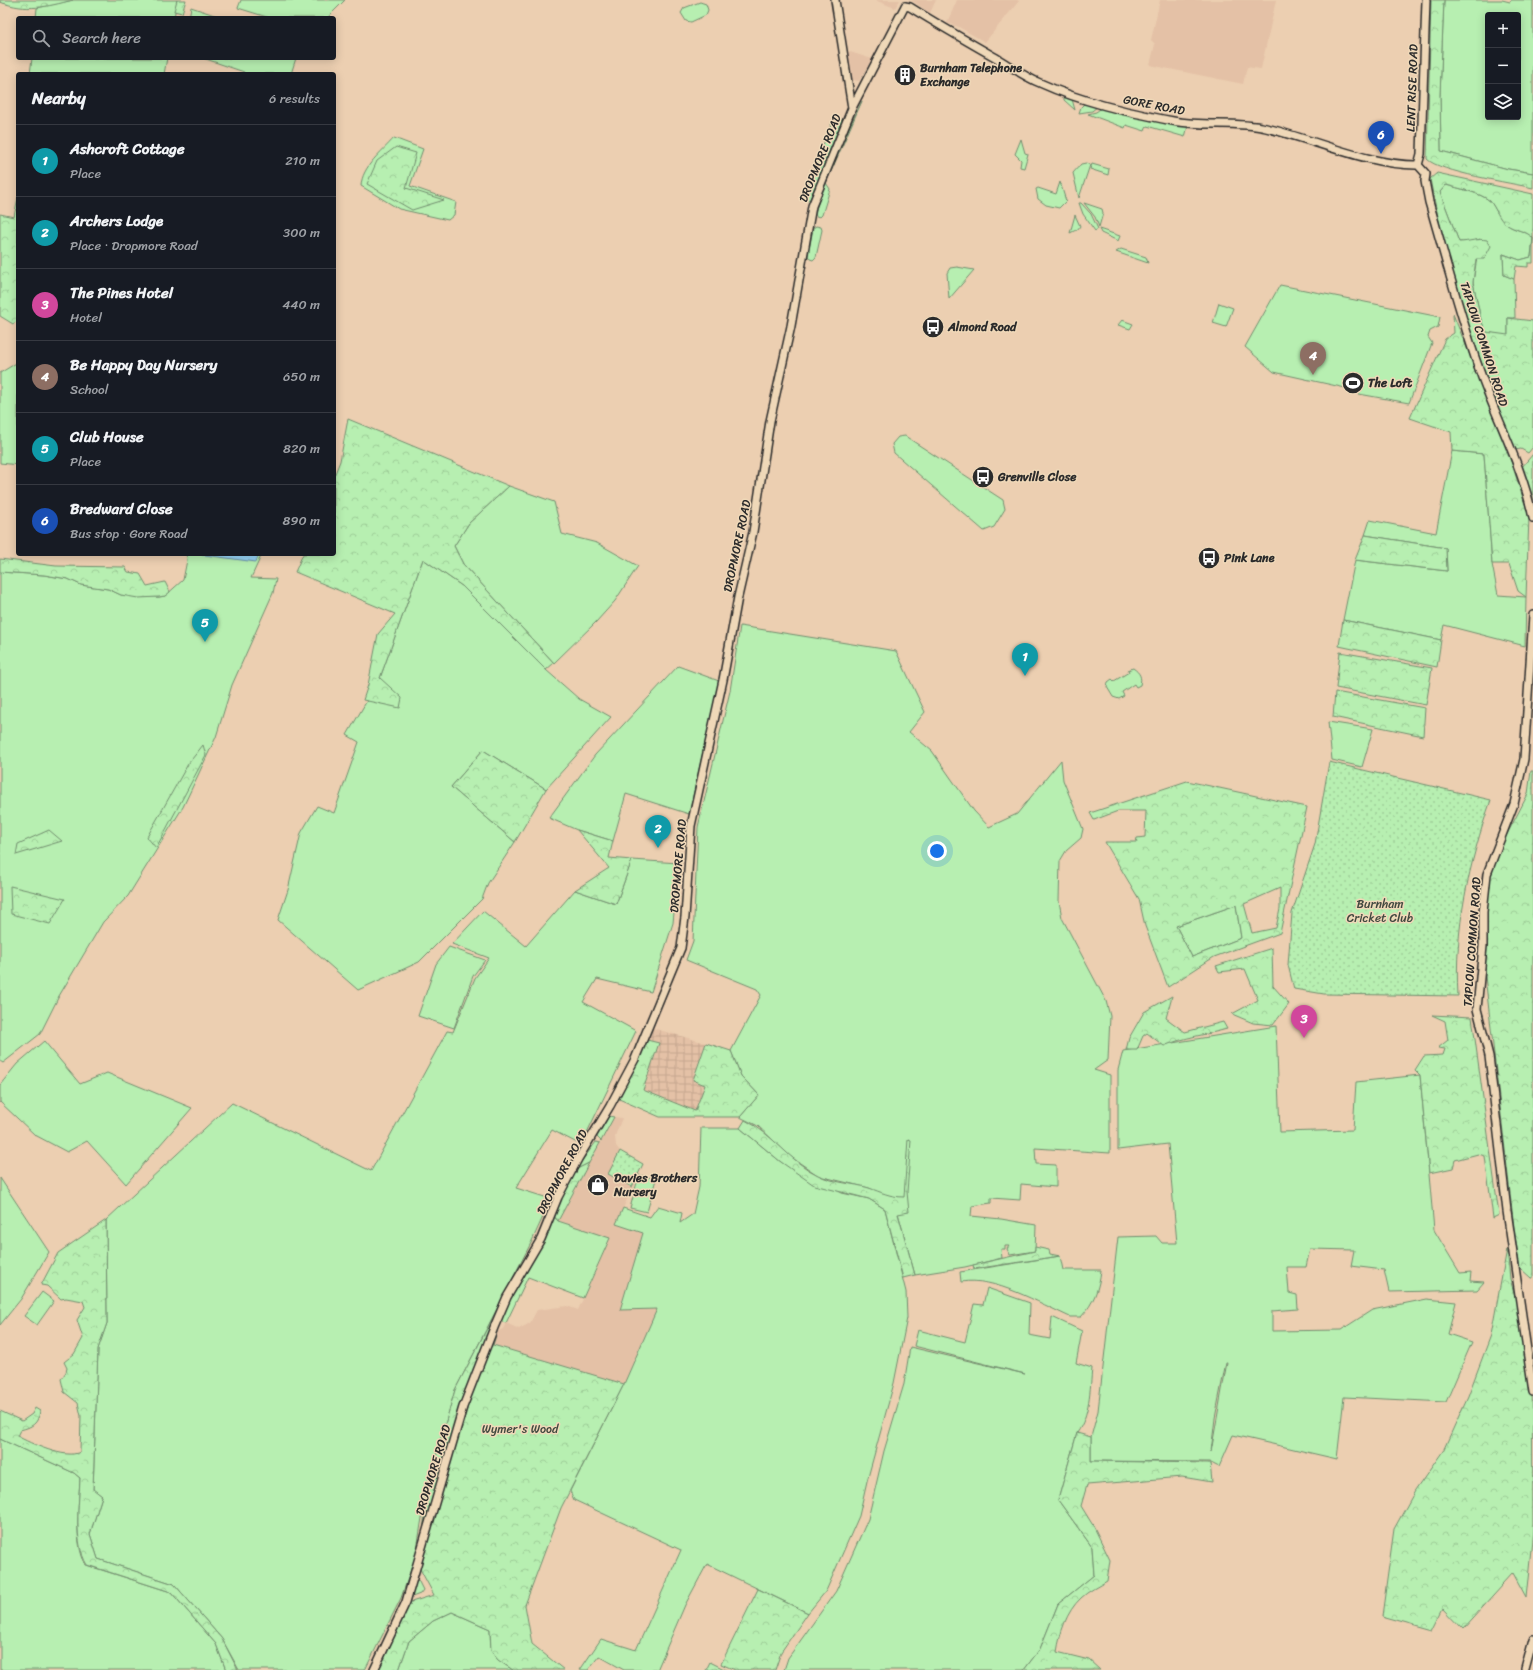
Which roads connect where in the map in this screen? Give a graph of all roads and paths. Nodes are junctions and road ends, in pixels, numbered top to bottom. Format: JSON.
{"nodes":[{"id":1,"x":835,"y":0,"type":"edge"},
{"id":2,"x":1426,"y":0,"type":"edge"},
{"id":3,"x":904,"y":3,"type":"edge"},
{"id":4,"x":850,"y":89,"type":"junction"},
{"id":5,"x":860,"y":93,"type":"junction"},
{"id":6,"x":852,"y":108,"type":"junction"},
{"id":7,"x":1418,"y":165,"type":"junction"},
{"id":8,"x":1533,"y":518,"type":"edge"},
{"id":9,"x":1533,"y":615,"type":"edge"},
{"id":10,"x":1533,"y":1392,"type":"edge"},
{"id":11,"x":1533,"y":1640,"type":"edge"},
{"id":12,"x":374,"y":1670,"type":"edge"},
{"id":13,"x":1525,"y":1670,"type":"edge"}],
"edges":[{"from":1,"to":4,"type":"street"},
{"from":2,"to":7,"type":"street","name":"LENT RISE ROAD"},
{"from":3,"to":5,"type":"street","name":"DROPMORE ROAD"},
{"from":3,"to":7,"type":"street","name":"GORE ROAD"},
{"from":4,"to":5,"type":"street"},
{"from":4,"to":6,"type":"street"},
{"from":5,"to":6,"type":"street","name":"DROPMORE ROAD"},
{"from":6,"to":12,"type":"street","name":"DROPMORE ROAD"},
{"from":7,"to":8,"type":"street","name":"TAPLOW COMMON ROAD"},
{"from":9,"to":10,"type":"street","name":"TAPLOW COMMON ROAD"},
{"from":11,"to":13,"type":"street"}]}
